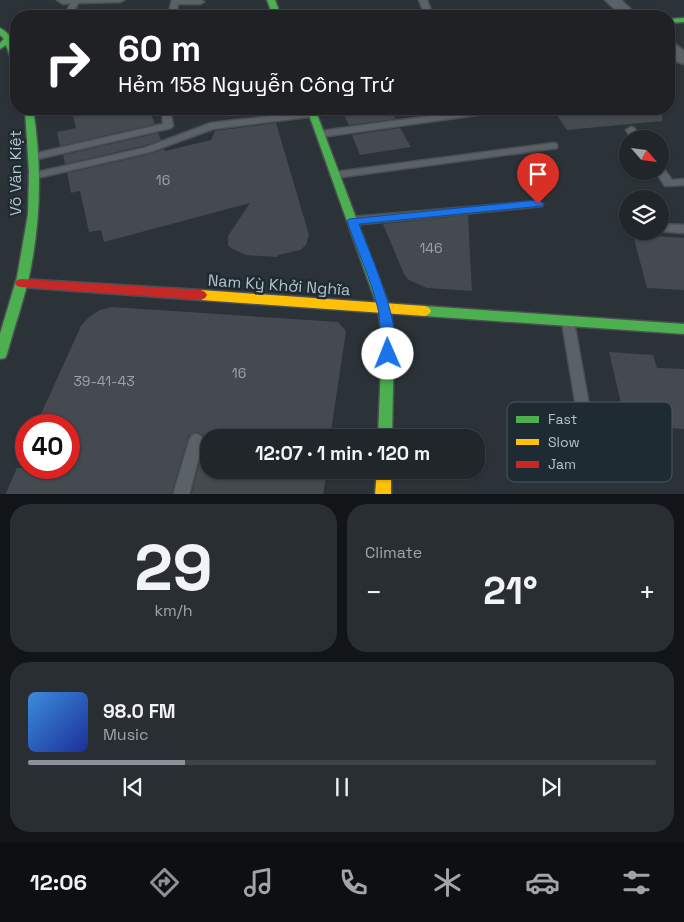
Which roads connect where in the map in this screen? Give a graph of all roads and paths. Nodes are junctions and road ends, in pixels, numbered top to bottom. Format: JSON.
{"nodes":[{"id":1,"x":62,"y":0,"type":"edge"},
{"id":2,"x":76,"y":0,"type":"edge"},
{"id":3,"x":120,"y":0,"type":"edge"},
{"id":4,"x":612,"y":0,"type":"edge"},
{"id":5,"x":200,"y":2,"type":"dead end"},
{"id":6,"x":173,"y":10,"type":"edge"},
{"id":7,"x":624,"y":10,"type":"edge"},
{"id":8,"x":0,"y":30,"type":"edge"},
{"id":9,"x":8,"y":41,"type":"edge"},
{"id":10,"x":30,"y":115,"type":"edge"},
{"id":11,"x":167,"y":115,"type":"edge"},
{"id":12,"x":285,"y":115,"type":"edge"},
{"id":13,"x":314,"y":115,"type":"edge"},
{"id":14,"x":456,"y":115,"type":"edge"},
{"id":15,"x":321,"y":134,"type":"junction"},
{"id":16,"x":554,"y":146,"type":"dead end"},
{"id":17,"x":33,"y":157,"type":"junction"},
{"id":18,"x":336,"y":175,"type":"junction"},
{"id":19,"x":33,"y":176,"type":"junction"},
{"id":20,"x":666,"y":180,"type":"edge"},
{"id":21,"x":684,"y":182,"type":"edge"},
{"id":22,"x":538,"y":204,"type":"dead end"},
{"id":23,"x":352,"y":221,"type":"junction"},
{"id":24,"x":669,"y":228,"type":"edge"},
{"id":25,"x":684,"y":228,"type":"edge"},
{"id":26,"x":21,"y":283,"type":"junction"},
{"id":27,"x":384,"y":308,"type":"junction"},
{"id":28,"x":568,"y":322,"type":"junction"},
{"id":29,"x":684,"y":330,"type":"edge"},
{"id":30,"x":0,"y":354,"type":"edge"},
{"id":31,"x":582,"y":402,"type":"edge"},
{"id":32,"x":385,"y":429,"type":"edge"},
{"id":33,"x":196,"y":441,"type":"dead end"},
{"id":34,"x":384,"y":479,"type":"edge"},
{"id":35,"x":181,"y":494,"type":"edge"},
{"id":36,"x":383,"y":494,"type":"edge"}],
"edges":[{"from":1,"to":2,"type":"lane"},
{"from":2,"to":3,"type":"lane"},
{"from":4,"to":7,"type":"street"},
{"from":5,"to":6,"type":"lane"},
{"from":8,"to":9,"type":"main road"},
{"from":10,"to":17,"type":"main road","name":"Võ Văn Kiệt"},
{"from":11,"to":17,"type":"lane"},
{"from":12,"to":19,"type":"lane"},
{"from":13,"to":15,"type":"main road"},
{"from":14,"to":15,"type":"lane"},
{"from":15,"to":18,"type":"main road"},
{"from":16,"to":18,"type":"lane"},
{"from":17,"to":19,"type":"main road","name":"Võ Văn Kiệt"},
{"from":18,"to":23,"type":"main road"},
{"from":19,"to":26,"type":"main road","name":"Võ Văn Kiệt"},
{"from":20,"to":21,"type":"lane"},
{"from":22,"to":23,"type":"lane"},
{"from":23,"to":27,"type":"main road"},
{"from":24,"to":25,"type":"lane"},
{"from":26,"to":27,"type":"main road","name":"Nam Kỳ Khởi Nghĩa"},
{"from":26,"to":30,"type":"main road","name":"Võ Văn Kiệt"},
{"from":27,"to":28,"type":"main road","name":"Nam Kỳ Khởi Nghĩa"},
{"from":27,"to":32,"type":"main road"},
{"from":28,"to":29,"type":"main road","name":"Nam Kỳ Khởi Nghĩa"},
{"from":28,"to":31,"type":"lane"},
{"from":33,"to":35,"type":"lane"},
{"from":34,"to":36,"type":"main road"}]}
